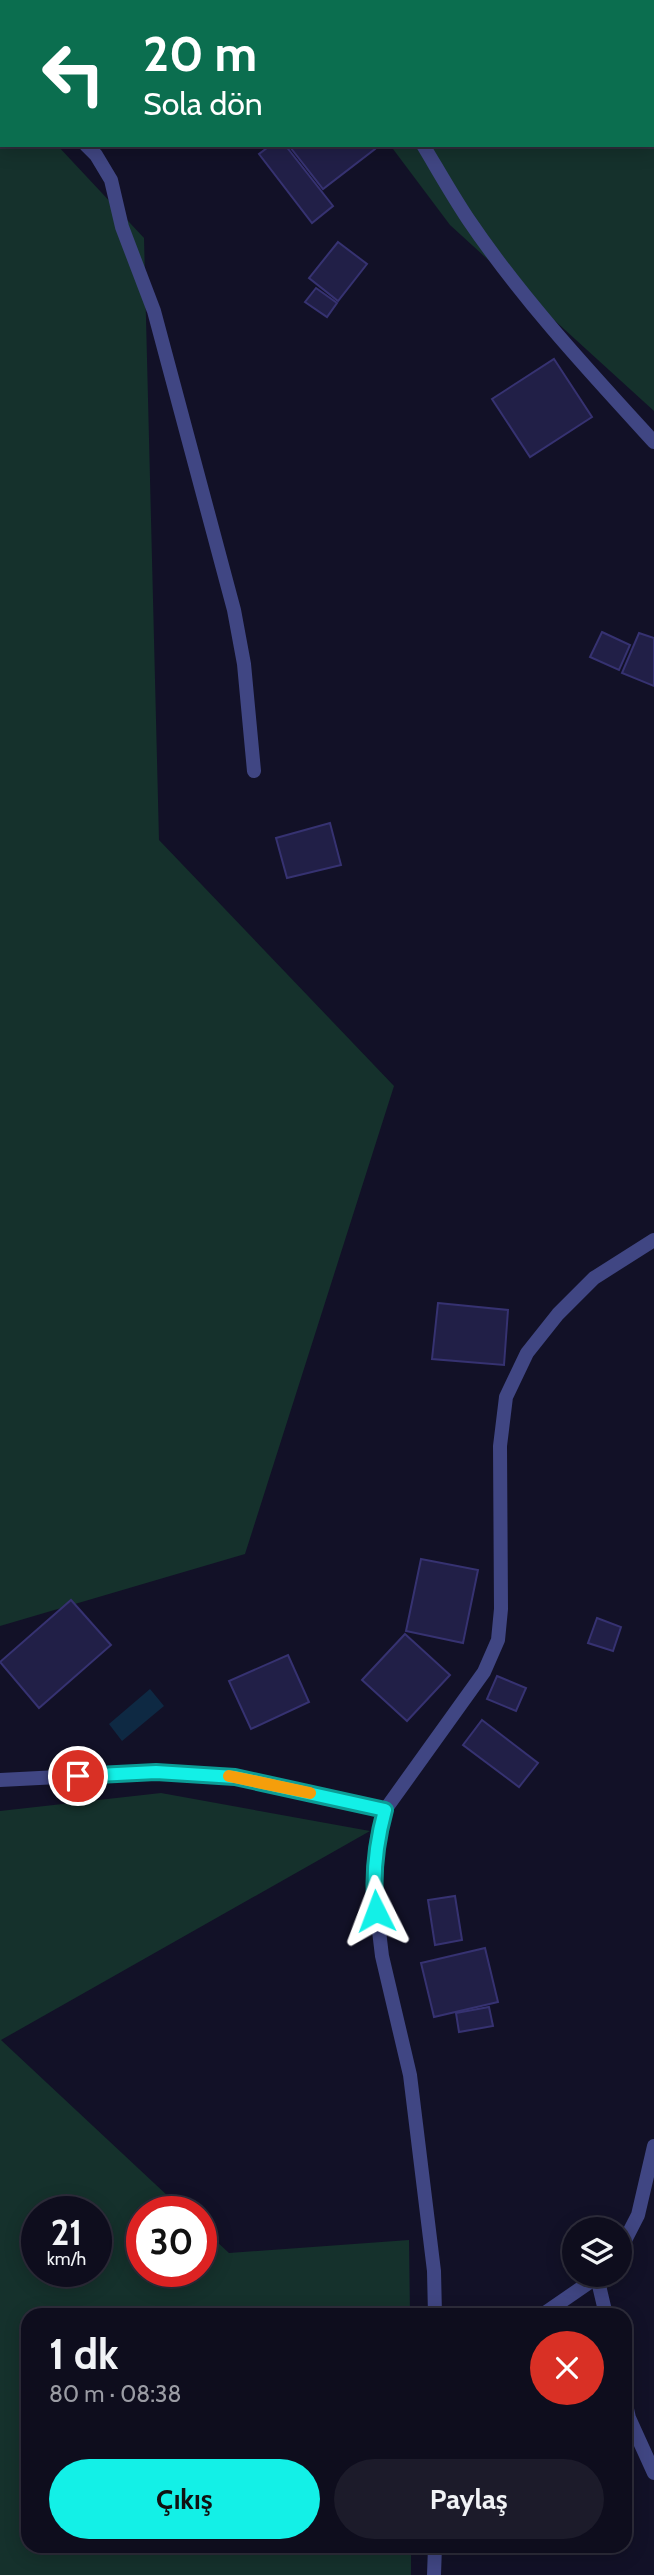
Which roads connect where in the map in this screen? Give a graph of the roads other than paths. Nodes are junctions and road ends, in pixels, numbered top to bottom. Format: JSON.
{"nodes":[{"id":1,"x":88,"y":147,"type":"edge"},
{"id":2,"x":424,"y":147,"type":"edge"},
{"id":3,"x":654,"y":442,"type":"edge"},
{"id":4,"x":254,"y":771,"type":"dead end"},
{"id":5,"x":654,"y":1240,"type":"edge"},
{"id":6,"x":0,"y":1780,"type":"edge"},
{"id":7,"x":385,"y":1810,"type":"junction"},
{"id":8,"x":654,"y":2146,"type":"edge"},
{"id":9,"x":632,"y":2227,"type":"edge"},
{"id":10,"x":582,"y":2287,"type":"edge"},
{"id":11,"x":600,"y":2287,"type":"edge"},
{"id":12,"x":435,"y":2308,"type":"edge"},
{"id":13,"x":552,"y":2308,"type":"edge"},
{"id":14,"x":605,"y":2308,"type":"edge"},
{"id":15,"x":632,"y":2425,"type":"edge"},
{"id":16,"x":654,"y":2473,"type":"edge"},
{"id":17,"x":435,"y":2553,"type":"edge"},
{"id":18,"x":434,"y":2575,"type":"edge"}],
"edges":[{"from":1,"to":4,"type":"street"},
{"from":2,"to":3,"type":"street"},
{"from":5,"to":7,"type":"street"},
{"from":6,"to":7,"type":"street"},
{"from":7,"to":12,"type":"street"},
{"from":8,"to":9,"type":"street"},
{"from":10,"to":13,"type":"street"},
{"from":11,"to":14,"type":"street"},
{"from":15,"to":16,"type":"street"},
{"from":17,"to":18,"type":"street"}]}
